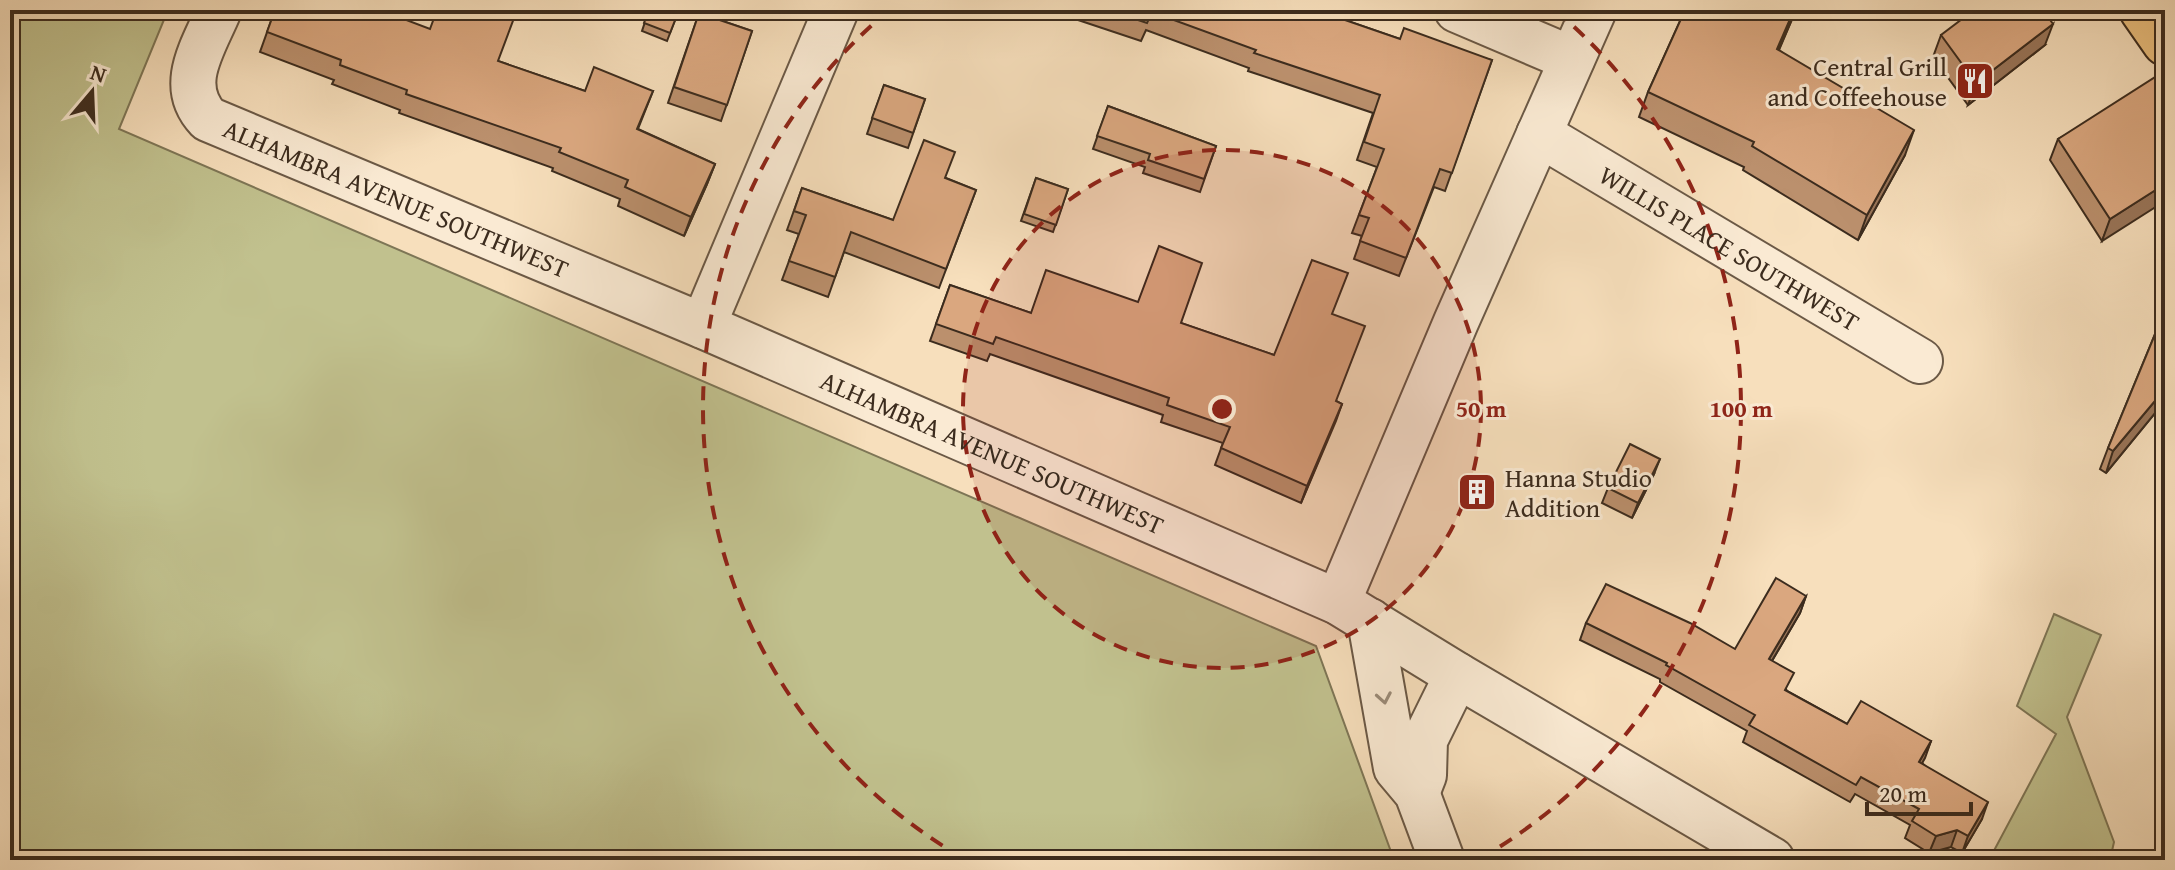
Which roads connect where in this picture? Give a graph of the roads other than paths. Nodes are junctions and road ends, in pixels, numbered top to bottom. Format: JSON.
{"nodes":[{"id":1,"x":219,"y":10,"type":"edge"},
{"id":2,"x":836,"y":10,"type":"edge"},
{"id":3,"x":1457,"y":10,"type":"edge"},
{"id":4,"x":1594,"y":10,"type":"edge"},
{"id":5,"x":2142,"y":10,"type":"edge"},
{"id":6,"x":2165,"y":43,"type":"edge"},
{"id":7,"x":1572,"y":59,"type":"junction"},
{"id":8,"x":1539,"y":134,"type":"junction"},
{"id":9,"x":703,"y":326,"type":"junction"},
{"id":10,"x":1920,"y":361,"type":"dead end"},
{"id":11,"x":1354,"y":611,"type":"junction"},
{"id":12,"x":1457,"y":675,"type":"junction"},
{"id":13,"x":1417,"y":793,"type":"junction"},
{"id":14,"x":1442,"y":860,"type":"edge"},
{"id":15,"x":1772,"y":860,"type":"edge"}],
"edges":[{"from":1,"to":9,"type":"street","name":"ALHAMBRA AVENUE SOUTHWEST"},
{"from":2,"to":9,"type":"street"},
{"from":3,"to":7,"type":"street"},
{"from":4,"to":7,"type":"street"},
{"from":5,"to":6,"type":"main road"},
{"from":7,"to":8,"type":"street"},
{"from":8,"to":10,"type":"street","name":"WILLIS PLACE SOUTHWEST"},
{"from":8,"to":11,"type":"street"},
{"from":9,"to":11,"type":"street","name":"ALHAMBRA AVENUE SOUTHWEST"},
{"from":11,"to":12,"type":"street","name":"ALHAMBRA AVENUE SOUTHWEST"},
{"from":11,"to":13,"type":"street","one_way":true},
{"from":12,"to":13,"type":"street"},
{"from":12,"to":15,"type":"street","name":"ALHAMBRA AVENUE SOUTHWEST"},
{"from":13,"to":14,"type":"street"}]}
